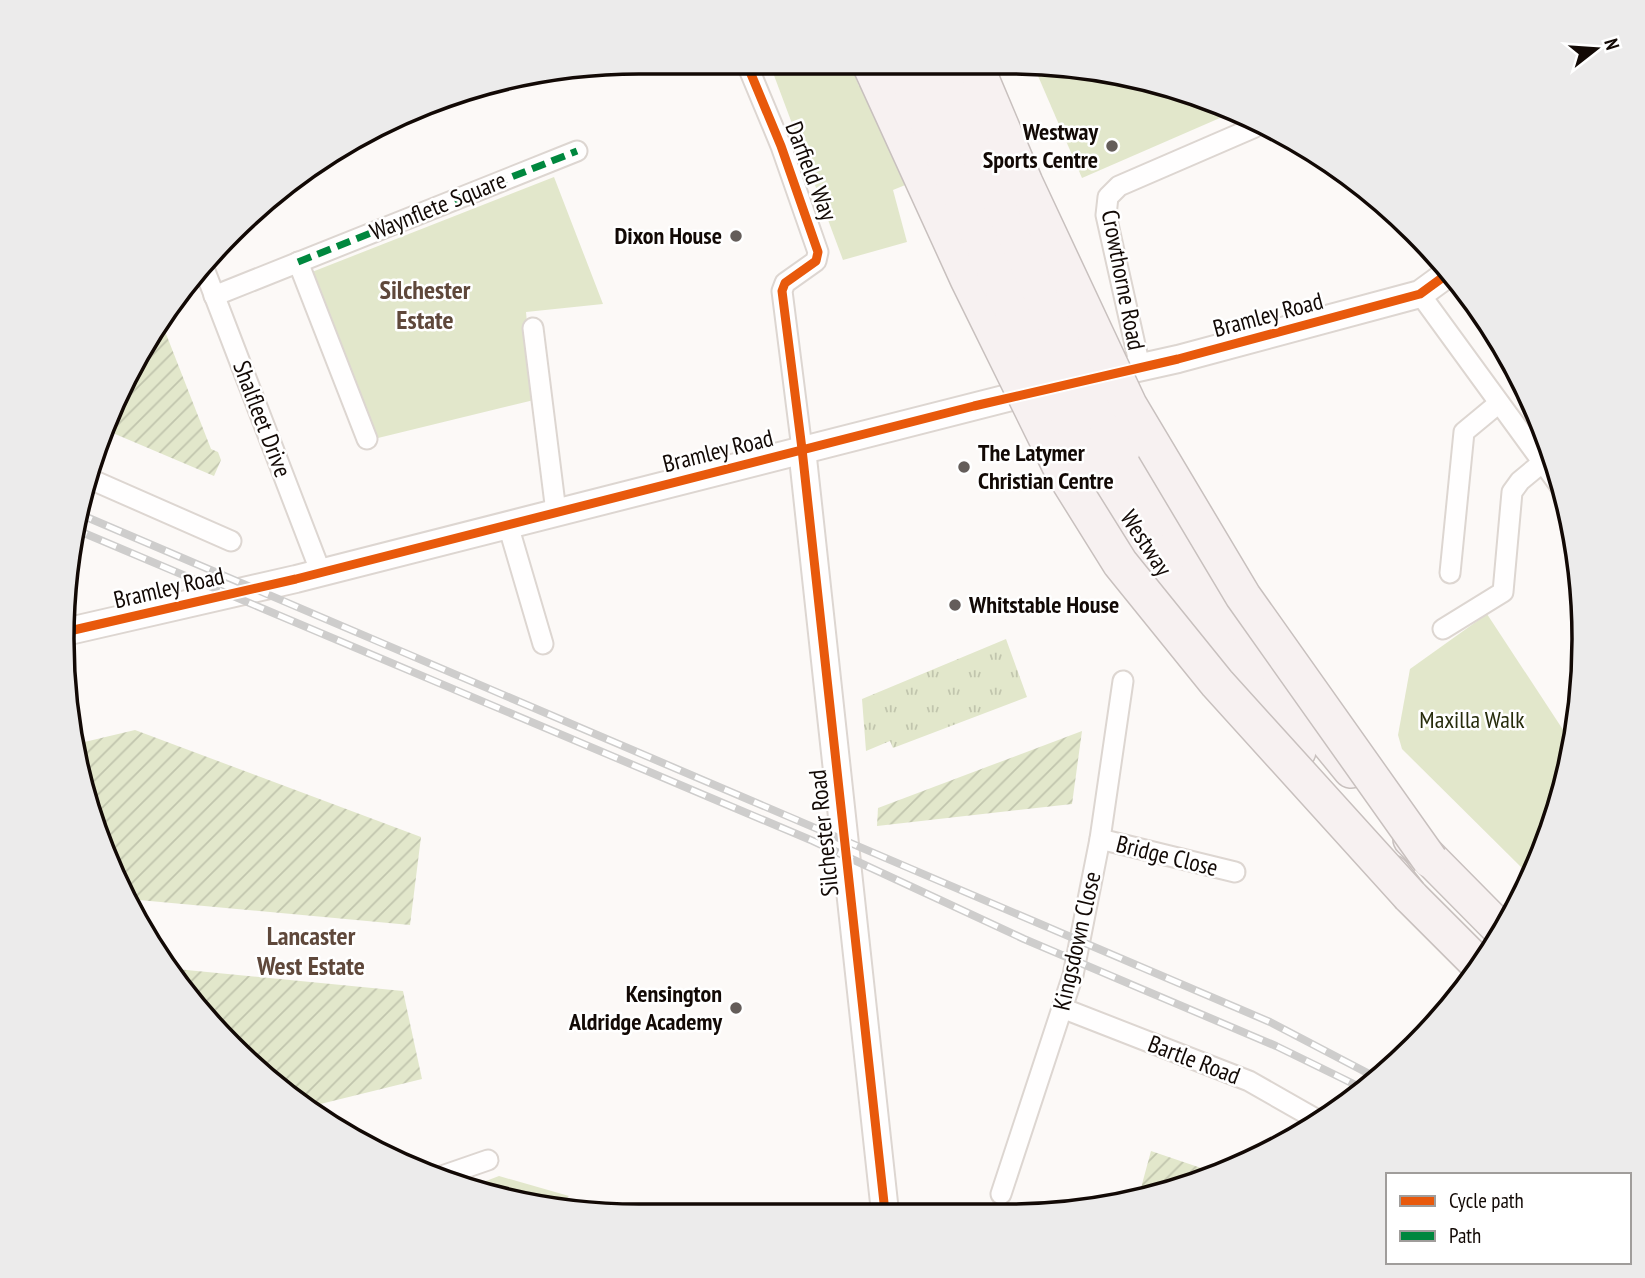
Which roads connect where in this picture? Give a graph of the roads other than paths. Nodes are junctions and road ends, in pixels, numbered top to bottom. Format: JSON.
{"nodes":[{"id":1,"x":751,"y":74,"type":"edge"},
{"id":2,"x":875,"y":74,"type":"edge"},
{"id":3,"x":906,"y":74,"type":"edge"},
{"id":4,"x":943,"y":74,"type":"edge"},
{"id":5,"x":979,"y":74,"type":"edge"},
{"id":6,"x":1249,"y":129,"type":"edge"},
{"id":7,"x":577,"y":151,"type":"dead end"},
{"id":8,"x":298,"y":262,"type":"junction"},
{"id":9,"x":206,"y":275,"type":"edge"},
{"id":10,"x":1441,"y":278,"type":"edge"},
{"id":11,"x":1420,"y":294,"type":"junction"},
{"id":12,"x":214,"y":296,"type":"junction"},
{"id":13,"x":533,"y":328,"type":"dead end"},
{"id":14,"x":1140,"y":367,"type":"junction"},
{"id":15,"x":1499,"y":403,"type":"junction"},
{"id":16,"x":367,"y":439,"type":"dead end"},
{"id":17,"x":802,"y":449,"type":"junction"},
{"id":18,"x":1542,"y":461,"type":"edge"},
{"id":19,"x":1543,"y":462,"type":"edge"},
{"id":20,"x":96,"y":482,"type":"edge"},
{"id":21,"x":556,"y":512,"type":"junction"},
{"id":22,"x":508,"y":525,"type":"junction"},
{"id":23,"x":231,"y":541,"type":"dead end"},
{"id":24,"x":321,"y":573,"type":"junction"},
{"id":25,"x":1450,"y":573,"type":"dead end"},
{"id":26,"x":1443,"y":629,"type":"dead end"},
{"id":27,"x":74,"y":630,"type":"edge"},
{"id":28,"x":543,"y":644,"type":"dead end"},
{"id":29,"x":1123,"y":681,"type":"dead end"},
{"id":30,"x":1100,"y":839,"type":"junction"},
{"id":31,"x":1430,"y":860,"type":"junction"},
{"id":32,"x":1235,"y":872,"type":"dead end"},
{"id":33,"x":1410,"y":896,"type":"junction"},
{"id":34,"x":1495,"y":924,"type":"edge"},
{"id":35,"x":1472,"y":958,"type":"edge"},
{"id":36,"x":1062,"y":1008,"type":"junction"},
{"id":37,"x":1310,"y":1116,"type":"edge"},
{"id":38,"x":488,"y":1160,"type":"dead end"},
{"id":39,"x":453,"y":1172,"type":"edge"},
{"id":40,"x":1001,"y":1194,"type":"dead end"},
{"id":41,"x":884,"y":1204,"type":"edge"}],
"edges":[{"from":1,"to":17,"type":"street","name":"Darfield Way"},
{"from":2,"to":33,"type":"highway","bridge":true},
{"from":3,"to":33,"type":"highway","name":"Westway","bridge":true},
{"from":4,"to":31,"type":"highway","name":"Westway","bridge":true},
{"from":5,"to":31,"type":"highway","bridge":true},
{"from":6,"to":14,"type":"street","name":"Crowthorne Road"},
{"from":7,"to":8,"type":"street","name":"Waynflete Square"},
{"from":8,"to":12,"type":"street","name":"Waynflete Square"},
{"from":8,"to":16,"type":"street"},
{"from":9,"to":12,"type":"street","name":"Shalfleet Drive"},
{"from":10,"to":11,"type":"street"},
{"from":11,"to":14,"type":"street","name":"Bramley Road"},
{"from":11,"to":15,"type":"street"},
{"from":12,"to":24,"type":"street","name":"Shalfleet Drive"},
{"from":13,"to":21,"type":"street"},
{"from":14,"to":17,"type":"street","name":"Bramley Road"},
{"from":15,"to":18,"type":"street"},
{"from":15,"to":25,"type":"street"},
{"from":17,"to":21,"type":"street","name":"Bramley Road"},
{"from":17,"to":41,"type":"street","name":"Silchester Road"},
{"from":19,"to":26,"type":"street"},
{"from":20,"to":23,"type":"street"},
{"from":21,"to":22,"type":"street","name":"Bramley Road"},
{"from":22,"to":24,"type":"street","name":"Bramley Road"},
{"from":22,"to":28,"type":"street"},
{"from":24,"to":27,"type":"street","name":"Bramley Road"},
{"from":29,"to":30,"type":"street","name":"Kingsdown Close"},
{"from":30,"to":32,"type":"street","name":"Bridge Close"},
{"from":30,"to":36,"type":"street","name":"Kingsdown Close"},
{"from":31,"to":34,"type":"highway","name":"Westway"},
{"from":33,"to":35,"type":"highway","name":"Westway"},
{"from":36,"to":37,"type":"street","name":"Bartle Road"},
{"from":36,"to":40,"type":"street","name":"Kingsdown Close"},
{"from":38,"to":39,"type":"street"}]}
